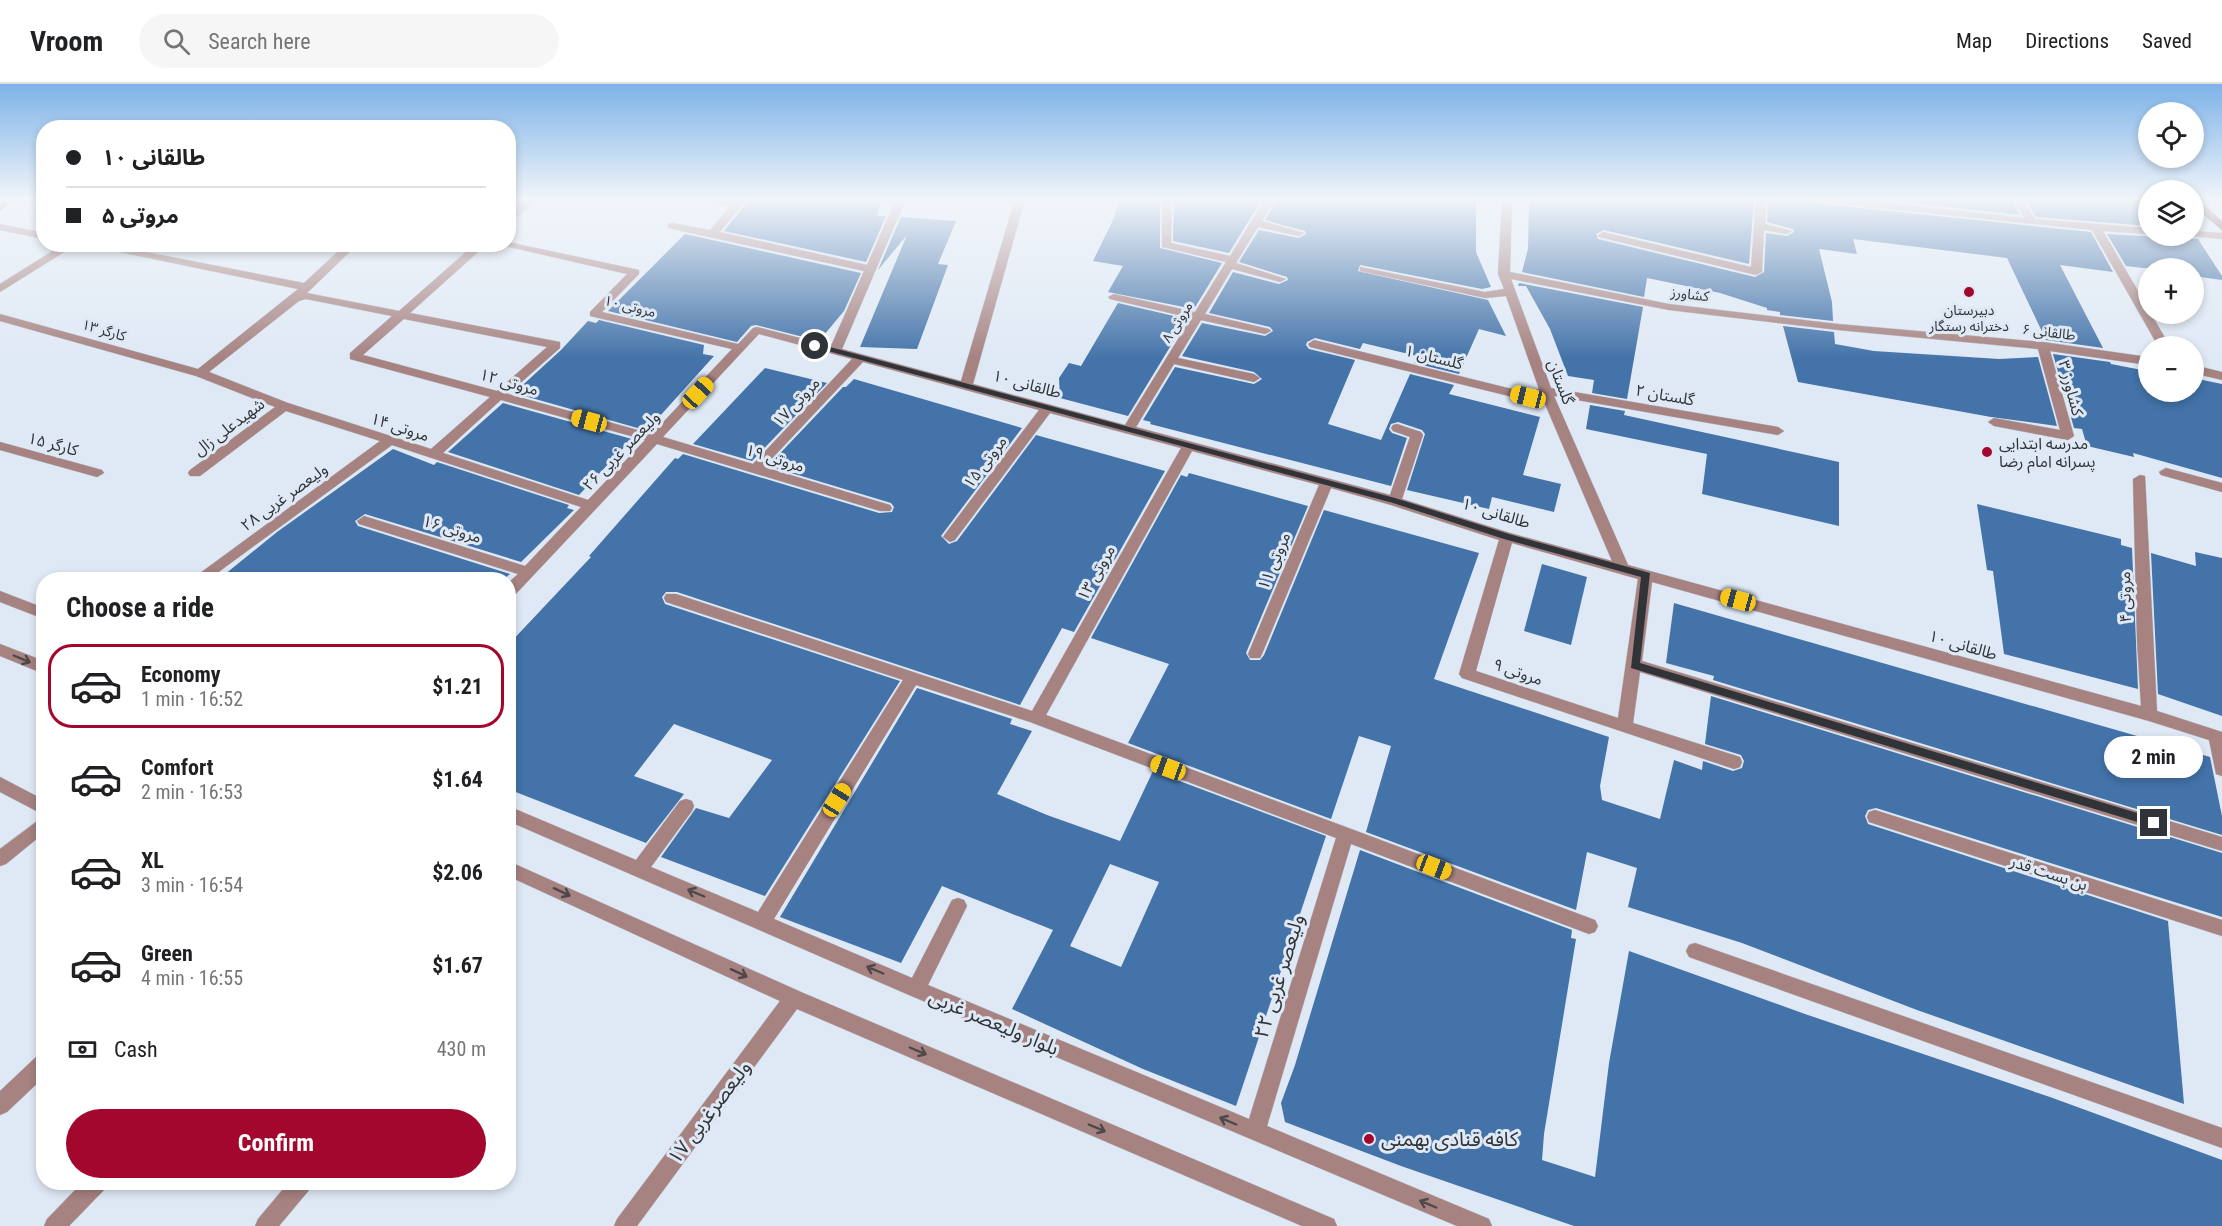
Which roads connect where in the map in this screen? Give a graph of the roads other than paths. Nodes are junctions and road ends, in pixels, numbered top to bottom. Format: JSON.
{"nodes":[{"id":1,"x":59,"y":252,"type":"edge"},
{"id":2,"x":128,"y":252,"type":"edge"},
{"id":3,"x":344,"y":252,"type":"edge"},
{"id":4,"x":473,"y":252,"type":"edge"},
{"id":5,"x":541,"y":252,"type":"edge"},
{"id":6,"x":795,"y":252,"type":"edge"},
{"id":7,"x":877,"y":252,"type":"edge"},
{"id":8,"x":1005,"y":252,"type":"edge"},
{"id":9,"x":1192,"y":252,"type":"edge"},
{"id":10,"x":1237,"y":252,"type":"edge"},
{"id":11,"x":1505,"y":252,"type":"edge"},
{"id":12,"x":1675,"y":252,"type":"edge"},
{"id":13,"x":1758,"y":252,"type":"edge"},
{"id":14,"x":2110,"y":252,"type":"edge"},
{"id":15,"x":1231,"y":262,"type":"junction"},
{"id":16,"x":869,"y":269,"type":"junction"},
{"id":17,"x":1365,"y":269,"type":"dead end"},
{"id":18,"x":1504,"y":274,"type":"junction"},
{"id":19,"x":1280,"y":279,"type":"dead end"},
{"id":20,"x":306,"y":287,"type":"junction"},
{"id":21,"x":0,"y":290,"type":"edge"},
{"id":22,"x":1510,"y":292,"type":"junction"},
{"id":23,"x":1114,"y":297,"type":"dead end"},
{"id":24,"x":295,"y":298,"type":"junction"},
{"id":25,"x":401,"y":315,"type":"junction"},
{"id":26,"x":1198,"y":316,"type":"junction"},
{"id":27,"x":0,"y":317,"type":"edge"},
{"id":28,"x":1838,"y":327,"type":"joint"},
{"id":29,"x":757,"y":330,"type":"joint"},
{"id":30,"x":1265,"y":331,"type":"dead end"},
{"id":31,"x":2158,"y":336,"type":"edge"},
{"id":32,"x":1314,"y":344,"type":"dead end"},
{"id":33,"x":2043,"y":346,"type":"junction"},
{"id":34,"x":741,"y":348,"type":"junction"},
{"id":35,"x":835,"y":351,"type":"junction"},
{"id":36,"x":860,"y":358,"type":"junction"},
{"id":37,"x":1171,"y":360,"type":"junction"},
{"id":38,"x":2138,"y":360,"type":"edge"},
{"id":39,"x":2204,"y":372,"type":"edge"},
{"id":40,"x":200,"y":373,"type":"junction"},
{"id":41,"x":2222,"y":376,"type":"edge"},
{"id":42,"x":1254,"y":378,"type":"dead end"},
{"id":43,"x":966,"y":386,"type":"junction"},
{"id":44,"x":1546,"y":391,"type":"junction"},
{"id":45,"x":499,"y":396,"type":"junction"},
{"id":46,"x":284,"y":406,"type":"junction"},
{"id":47,"x":1047,"y":408,"type":"junction"},
{"id":48,"x":1994,"y":422,"type":"dead end"},
{"id":49,"x":1397,"y":428,"type":"dead end"},
{"id":50,"x":1128,"y":429,"type":"junction"},
{"id":51,"x":1778,"y":431,"type":"dead end"},
{"id":52,"x":656,"y":439,"type":"junction"},
{"id":53,"x":389,"y":441,"type":"junction"},
{"id":54,"x":0,"y":446,"type":"edge"},
{"id":55,"x":1188,"y":446,"type":"junction"},
{"id":56,"x":433,"y":455,"type":"junction"},
{"id":57,"x":755,"y":470,"type":"junction"},
{"id":58,"x":2166,"y":472,"type":"dead end"},
{"id":59,"x":97,"y":473,"type":"dead end"},
{"id":60,"x":195,"y":473,"type":"dead end"},
{"id":61,"x":2140,"y":478,"type":"dead end"},
{"id":62,"x":1327,"y":483,"type":"junction"},
{"id":63,"x":2222,"y":488,"type":"edge"},
{"id":64,"x":1395,"y":501,"type":"junction"},
{"id":65,"x":592,"y":506,"type":"junction"},
{"id":66,"x":885,"y":508,"type":"dead end"},
{"id":67,"x":364,"y":521,"type":"dead end"},
{"id":68,"x":950,"y":537,"type":"dead end"},
{"id":69,"x":1507,"y":537,"type":"junction"},
{"id":70,"x":1622,"y":568,"type":"junction"},
{"id":71,"x":209,"y":572,"type":"edge"},
{"id":72,"x":528,"y":572,"type":"junction"},
{"id":73,"x":1646,"y":575,"type":"junction"},
{"id":74,"x":516,"y":585,"type":"edge"},
{"id":75,"x":0,"y":596,"type":"edge"},
{"id":76,"x":671,"y":598,"type":"dead end"},
{"id":77,"x":36,"y":611,"type":"edge"},
{"id":78,"x":0,"y":650,"type":"edge"},
{"id":79,"x":1255,"y":654,"type":"dead end"},
{"id":80,"x":36,"y":665,"type":"edge"},
{"id":81,"x":1635,"y":665,"type":"junction"},
{"id":82,"x":913,"y":677,"type":"junction"},
{"id":83,"x":2149,"y":715,"type":"junction"},
{"id":84,"x":1036,"y":718,"type":"junction"},
{"id":85,"x":1625,"y":727,"type":"junction"},
{"id":86,"x":2219,"y":737,"type":"edge"},
{"id":87,"x":1734,"y":762,"type":"dead end"},
{"id":88,"x":2222,"y":769,"type":"edge"},
{"id":89,"x":0,"y":784,"type":"edge"},
{"id":90,"x":36,"y":804,"type":"edge"},
{"id":91,"x":686,"y":806,"type":"dead end"},
{"id":92,"x":516,"y":816,"type":"edge"},
{"id":93,"x":1875,"y":817,"type":"dead end"},
{"id":94,"x":36,"y":830,"type":"edge"},
{"id":95,"x":1346,"y":833,"type":"junction"},
{"id":96,"x":2222,"y":844,"type":"edge"},
{"id":97,"x":0,"y":859,"type":"edge"},
{"id":98,"x":639,"y":869,"type":"junction"},
{"id":99,"x":516,"y":872,"type":"edge"},
{"id":100,"x":958,"y":906,"type":"dead end"},
{"id":101,"x":762,"y":922,"type":"junction"},
{"id":102,"x":1589,"y":926,"type":"dead end"},
{"id":103,"x":2222,"y":928,"type":"edge"},
{"id":104,"x":1695,"y":951,"type":"dead end"},
{"id":105,"x":916,"y":989,"type":"junction"},
{"id":106,"x":794,"y":998,"type":"junction"},
{"id":107,"x":36,"y":1071,"type":"edge"},
{"id":108,"x":0,"y":1105,"type":"edge"},
{"id":109,"x":1255,"y":1132,"type":"junction"},
{"id":110,"x":2222,"y":1138,"type":"edge"},
{"id":111,"x":90,"y":1190,"type":"edge"},
{"id":112,"x":296,"y":1190,"type":"edge"},
{"id":113,"x":54,"y":1226,"type":"edge"},
{"id":114,"x":265,"y":1226,"type":"edge"},
{"id":115,"x":624,"y":1226,"type":"edge"},
{"id":116,"x":1327,"y":1226,"type":"edge"},
{"id":117,"x":1482,"y":1226,"type":"edge"}],
"edges":[{"from":1,"to":21,"type":"street"},
{"from":2,"to":20,"type":"street"},
{"from":3,"to":20,"type":"street"},
{"from":4,"to":25,"type":"street"},
{"from":5,"to":34,"type":"street","name":"مروتی ۱۰"},
{"from":6,"to":16,"type":"street"},
{"from":7,"to":16,"type":"street"},
{"from":8,"to":43,"type":"street"},
{"from":9,"to":15,"type":"street"},
{"from":10,"to":15,"type":"street","name":"مروتی ۸"},
{"from":11,"to":18,"type":"street","name":"گلستان"},
{"from":12,"to":13,"type":"street"},
{"from":14,"to":31,"type":"street"},
{"from":15,"to":19,"type":"street"},
{"from":15,"to":26,"type":"street","name":"مروتی ۸"},
{"from":16,"to":35,"type":"street"},
{"from":17,"to":22,"type":"street"},
{"from":18,"to":22,"type":"street","name":"گلستان"},
{"from":18,"to":28,"type":"street","name":"کشاورز"},
{"from":20,"to":24,"type":"street"},
{"from":22,"to":44,"type":"street","name":"گلستان"},
{"from":23,"to":26,"type":"street"},
{"from":24,"to":25,"type":"street"},
{"from":24,"to":40,"type":"street"},
{"from":25,"to":45,"type":"street","name":"مروتی ۱۲"},
{"from":25,"to":45,"type":"street"},
{"from":26,"to":30,"type":"street"},
{"from":26,"to":37,"type":"street","name":"مروتی ۸"},
{"from":27,"to":40,"type":"street","name":"کارگر ۱۳"},
{"from":28,"to":33,"type":"street","name":"طالقانی ۶"},
{"from":29,"to":34,"type":"street","name":"ولیعصر غربی ۲۶"},
{"from":29,"to":35,"type":"street","name":"طالقانی ۱۰"},
{"from":32,"to":44,"type":"street","name":"گلستان ۱"},
{"from":33,"to":38,"type":"street","name":"طالقانی ۶"},
{"from":33,"to":48,"type":"street","name":"کشاورز ۳"},
{"from":34,"to":52,"type":"street","name":"ولیعصر غربی ۲۶"},
{"from":35,"to":36,"type":"street","name":"طالقانی ۱۰"},
{"from":36,"to":43,"type":"street","name":"طالقانی ۱۰"},
{"from":36,"to":57,"type":"street","name":"مروتی ۱۷"},
{"from":37,"to":42,"type":"street"},
{"from":37,"to":50,"type":"street","name":"مروتی ۸"},
{"from":39,"to":41,"type":"street"},
{"from":40,"to":46,"type":"street","name":"مروتی ۱۴"},
{"from":43,"to":47,"type":"street","name":"طالقانی ۱۰"},
{"from":44,"to":51,"type":"street","name":"گلستان ۲"},
{"from":44,"to":70,"type":"street","name":"گلستان"},
{"from":45,"to":52,"type":"street","name":"مروتی ۱۲"},
{"from":45,"to":56,"type":"street"},
{"from":46,"to":53,"type":"street","name":"مروتی ۱۴"},
{"from":46,"to":60,"type":"street","name":"شهیدعلی زال"},
{"from":47,"to":50,"type":"street","name":"طالقانی ۱۰"},
{"from":47,"to":68,"type":"street","name":"مروتی ۱۵"},
{"from":49,"to":64,"type":"street"},
{"from":50,"to":55,"type":"street","name":"طالقانی ۱۰"},
{"from":52,"to":57,"type":"street","name":"مروتی ۱۹"},
{"from":52,"to":65,"type":"street","name":"ولیعصر غربی ۲۶"},
{"from":53,"to":56,"type":"street","name":"مروتی ۱۴"},
{"from":53,"to":71,"type":"street","name":"ولیعصر غربی ۲۸"},
{"from":54,"to":59,"type":"street","name":"کارگر ۱۵"},
{"from":55,"to":62,"type":"street","name":"طالقانی ۱۰"},
{"from":55,"to":84,"type":"street","name":"مروتی ۱۳"},
{"from":56,"to":65,"type":"street","name":"مروتی ۱۴"},
{"from":57,"to":66,"type":"street","name":"مروتی ۱۹"},
{"from":58,"to":63,"type":"street"},
{"from":61,"to":83,"type":"street","name":"مروتی ۴"},
{"from":62,"to":64,"type":"street","name":"طالقانی ۱۰"},
{"from":62,"to":79,"type":"street","name":"مروتی ۱۱"},
{"from":64,"to":69,"type":"street","name":"طالقانی ۱۰"},
{"from":65,"to":72,"type":"street","name":"ولیعصر غربی ۲۶"},
{"from":67,"to":72,"type":"street","name":"مروتی ۱۶"},
{"from":69,"to":70,"type":"street","name":"طالقانی ۱۰"},
{"from":69,"to":85,"type":"street","name":"مروتی ۹"},
{"from":70,"to":73,"type":"street","name":"طالقانی ۱۰"},
{"from":72,"to":74,"type":"street","name":"ولیعصر غربی ۲۶"},
{"from":73,"to":81,"type":"street"},
{"from":73,"to":83,"type":"street","name":"طالقانی ۱۰"},
{"from":75,"to":77,"type":"street"},
{"from":76,"to":82,"type":"street"},
{"from":78,"to":80,"type":"street","one_way":true},
{"from":81,"to":85,"type":"street"},
{"from":81,"to":96,"type":"street"},
{"from":82,"to":84,"type":"street"},
{"from":82,"to":101,"type":"street"},
{"from":83,"to":86,"type":"street","name":"طالقانی ۱۰"},
{"from":84,"to":95,"type":"street"},
{"from":85,"to":87,"type":"street"},
{"from":86,"to":88,"type":"street"},
{"from":89,"to":90,"type":"street"},
{"from":91,"to":98,"type":"street"},
{"from":92,"to":98,"type":"street","name":"بلوار ولیعصر غربی"},
{"from":93,"to":103,"type":"street","name":"بن بست قدر"},
{"from":94,"to":97,"type":"street"},
{"from":95,"to":102,"type":"street"},
{"from":95,"to":109,"type":"street","name":"ولیعصر غربی ۲۲"},
{"from":101,"to":98,"type":"street","name":"بلوار ولیعصر غربی","one_way":true},
{"from":99,"to":106,"type":"street","one_way":true},
{"from":100,"to":105,"type":"street"},
{"from":105,"to":101,"type":"street","name":"بلوار ولیعصر غربی","one_way":true},
{"from":104,"to":110,"type":"street"},
{"from":109,"to":105,"type":"street","name":"بلوار ولیعصر غربی","one_way":true},
{"from":106,"to":115,"type":"street","name":"ولیعصرغربی ۱۷"},
{"from":106,"to":116,"type":"street","one_way":true},
{"from":107,"to":108,"type":"street"},
{"from":117,"to":109,"type":"street","name":"بلوار ولیعصر غربی","one_way":true},
{"from":111,"to":113,"type":"street"},
{"from":112,"to":114,"type":"street"}]}
